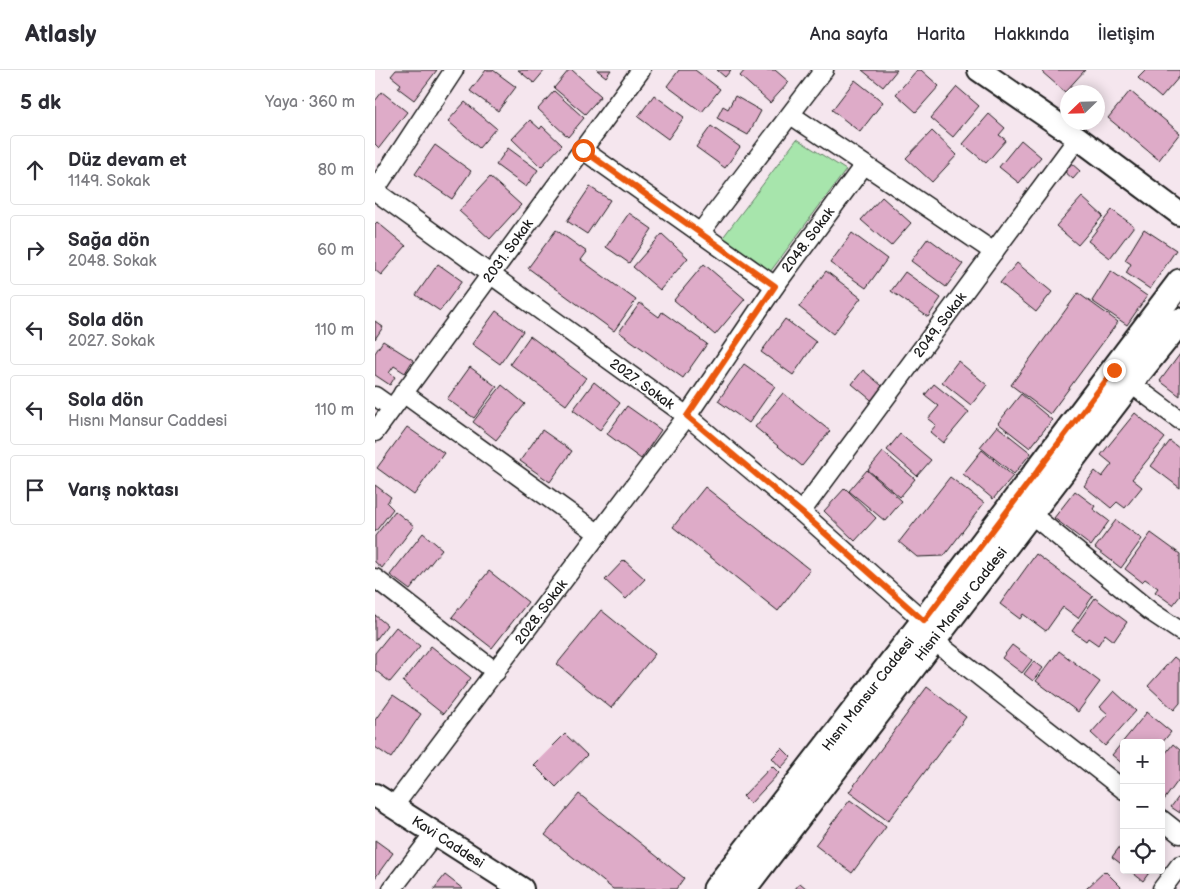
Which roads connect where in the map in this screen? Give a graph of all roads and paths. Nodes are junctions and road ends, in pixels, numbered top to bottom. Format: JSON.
{"nodes":[{"id":1,"x":454,"y":70,"type":"edge"},
{"id":2,"x":641,"y":70,"type":"edge"},
{"id":3,"x":823,"y":70,"type":"edge"},
{"id":4,"x":979,"y":70,"type":"edge"},
{"id":5,"x":791,"y":115,"type":"junction"},
{"id":6,"x":1079,"y":138,"type":"junction"},
{"id":7,"x":583,"y":150,"type":"junction"},
{"id":8,"x":864,"y":165,"type":"junction"},
{"id":9,"x":375,"y":191,"type":"edge"},
{"id":10,"x":1180,"y":214,"type":"edge"},
{"id":11,"x":700,"y":233,"type":"junction"},
{"id":12,"x":994,"y":252,"type":"junction"},
{"id":13,"x":491,"y":275,"type":"junction"},
{"id":14,"x":1180,"y":282,"type":"edge"},
{"id":15,"x":775,"y":286,"type":"junction"},
{"id":16,"x":1180,"y":321,"type":"edge"},
{"id":17,"x":1130,"y":382,"type":"junction"},
{"id":18,"x":403,"y":393,"type":"junction"},
{"id":19,"x":375,"y":396,"type":"edge"},
{"id":20,"x":392,"y":408,"type":"junction"},
{"id":21,"x":687,"y":416,"type":"junction"},
{"id":22,"x":1180,"y":420,"type":"edge"},
{"id":23,"x":375,"y":432,"type":"edge"},
{"id":24,"x":801,"y":512,"type":"junction"},
{"id":25,"x":1031,"y":514,"type":"junction"},
{"id":26,"x":599,"y":534,"type":"junction"},
{"id":27,"x":375,"y":578,"type":"edge"},
{"id":28,"x":929,"y":631,"type":"junction"},
{"id":29,"x":1180,"y":631,"type":"edge"},
{"id":30,"x":496,"y":672,"type":"junction"},
{"id":31,"x":1120,"y":787,"type":"edge"},
{"id":32,"x":384,"y":801,"type":"edge"},
{"id":33,"x":1165,"y":822,"type":"edge"},
{"id":34,"x":435,"y":833,"type":"junction"},
{"id":35,"x":1180,"y":834,"type":"edge"},
{"id":36,"x":1180,"y":865,"type":"edge"},
{"id":37,"x":393,"y":889,"type":"edge"},
{"id":38,"x":522,"y":889,"type":"edge"},
{"id":39,"x":716,"y":889,"type":"edge"},
{"id":40,"x":743,"y":889,"type":"edge"},
{"id":41,"x":1162,"y":889,"type":"edge"}],
"edges":[{"from":1,"to":9,"type":"street"},
{"from":2,"to":7,"type":"street","name":"2031. Sokak"},
{"from":3,"to":5,"type":"street"},
{"from":4,"to":6,"type":"street"},
{"from":5,"to":8,"type":"street"},
{"from":5,"to":11,"type":"street"},
{"from":6,"to":10,"type":"street"},
{"from":6,"to":12,"type":"street","name":"2049. Sokak"},
{"from":7,"to":11,"type":"street"},
{"from":7,"to":13,"type":"street","name":"2031. Sokak"},
{"from":8,"to":12,"type":"street"},
{"from":8,"to":15,"type":"street","name":"2048. Sokak"},
{"from":9,"to":13,"type":"street","name":"2027. Sokak"},
{"from":11,"to":15,"type":"street"},
{"from":12,"to":24,"type":"street","name":"2049. Sokak"},
{"from":13,"to":18,"type":"street","name":"2031. Sokak"},
{"from":13,"to":21,"type":"street","name":"2027. Sokak"},
{"from":14,"to":28,"type":"main road","name":"Hısnı Mansur Caddesi"},
{"from":15,"to":21,"type":"street","name":"2048. Sokak"},
{"from":16,"to":17,"type":"main road","name":"Hisni Mansur Caddesi"},
{"from":17,"to":22,"type":"street"},
{"from":17,"to":25,"type":"main road","name":"Hisni Mansur Caddesi"},
{"from":18,"to":20,"type":"street","name":"2031. Sokak"},
{"from":18,"to":26,"type":"street"},
{"from":19,"to":20,"type":"street"},
{"from":20,"to":23,"type":"street","name":"2031. Sokak"},
{"from":21,"to":24,"type":"street","name":"2027. Sokak"},
{"from":21,"to":26,"type":"street","name":"2028. Sokak"},
{"from":24,"to":28,"type":"street","name":"2027. Sokak"},
{"from":25,"to":28,"type":"main road","name":"Hisni Mansur Caddesi"},
{"from":25,"to":29,"type":"street"},
{"from":26,"to":30,"type":"street","name":"2028. Sokak"},
{"from":27,"to":30,"type":"street"},
{"from":28,"to":31,"type":"street","name":"2027. Sokak"},
{"from":28,"to":39,"type":"main road","name":"Hısnı Mansur Caddesi"},
{"from":28,"to":40,"type":"main road","name":"Hisni Mansur Caddesi"},
{"from":30,"to":32,"type":"street","name":"2028. Sokak"},
{"from":32,"to":34,"type":"street","name":"Kavi Caddesi"},
{"from":33,"to":35,"type":"street"},
{"from":34,"to":37,"type":"street"},
{"from":34,"to":38,"type":"street","name":"Kavi Caddesi"},
{"from":36,"to":41,"type":"street"}]}
